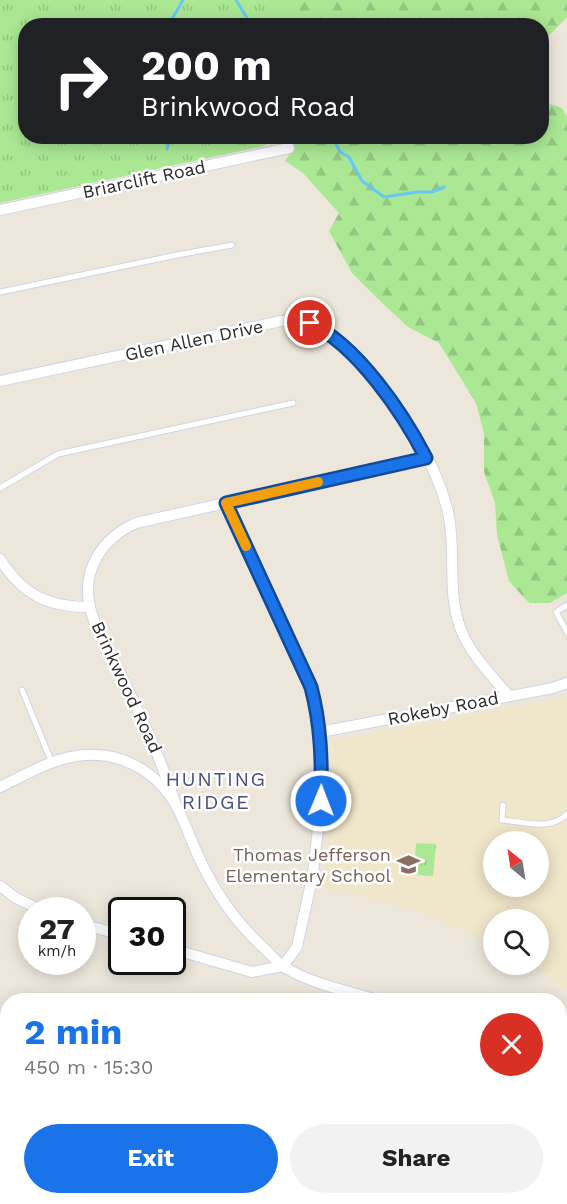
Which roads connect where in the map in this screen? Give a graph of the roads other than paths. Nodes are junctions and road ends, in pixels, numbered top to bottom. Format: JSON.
{"nodes":[{"id":1,"x":289,"y":148,"type":"dead end"},
{"id":2,"x":0,"y":210,"type":"edge"},
{"id":3,"x":232,"y":245,"type":"dead end"},
{"id":4,"x":0,"y":292,"type":"edge"},
{"id":5,"x":0,"y":381,"type":"edge"},
{"id":6,"x":293,"y":403,"type":"dead end"},
{"id":7,"x":426,"y":458,"type":"junction"},
{"id":8,"x":0,"y":488,"type":"edge"},
{"id":9,"x":226,"y":503,"type":"junction"},
{"id":10,"x":0,"y":559,"type":"edge"},
{"id":11,"x":567,"y":605,"type":"edge"},
{"id":12,"x":90,"y":607,"type":"junction"},
{"id":13,"x":567,"y":632,"type":"edge"},
{"id":14,"x":567,"y":683,"type":"edge"},
{"id":15,"x":22,"y":690,"type":"dead end"},
{"id":16,"x":509,"y":696,"type":"junction"},
{"id":17,"x":320,"y":732,"type":"junction"},
{"id":18,"x":52,"y":763,"type":"junction"},
{"id":19,"x":0,"y":786,"type":"edge"},
{"id":20,"x":503,"y":805,"type":"dead end"},
{"id":21,"x":177,"y":808,"type":"junction"},
{"id":22,"x":567,"y":814,"type":"edge"},
{"id":23,"x":0,"y":886,"type":"edge"},
{"id":24,"x":18,"y":899,"type":"edge"},
{"id":25,"x":186,"y":953,"type":"edge"},
{"id":26,"x":283,"y":966,"type":"junction"},
{"id":27,"x":352,"y":993,"type":"edge"}],
"edges":[{"from":1,"to":2,"type":"street","name":"Briarclift Road"},
{"from":3,"to":4,"type":"lane"},
{"from":5,"to":7,"type":"street","name":"Glen Allen Drive"},
{"from":6,"to":8,"type":"lane"},
{"from":7,"to":9,"type":"street","name":"Brinkwood Road"},
{"from":7,"to":16,"type":"street","name":"Glen Allen Drive"},
{"from":9,"to":12,"type":"street","name":"Brinkwood Road"},
{"from":9,"to":17,"type":"street"},
{"from":10,"to":12,"type":"street"},
{"from":11,"to":13,"type":"lane"},
{"from":12,"to":21,"type":"street","name":"Brinkwood Road"},
{"from":14,"to":16,"type":"street","name":"Rokeby Road"},
{"from":15,"to":18,"type":"lane"},
{"from":16,"to":17,"type":"street","name":"Rokeby Road"},
{"from":17,"to":26,"type":"street"},
{"from":18,"to":19,"type":"street"},
{"from":18,"to":21,"type":"street"},
{"from":20,"to":22,"type":"lane"},
{"from":21,"to":26,"type":"street"},
{"from":23,"to":24,"type":"street"},
{"from":25,"to":26,"type":"street"},
{"from":26,"to":27,"type":"street"}]}
